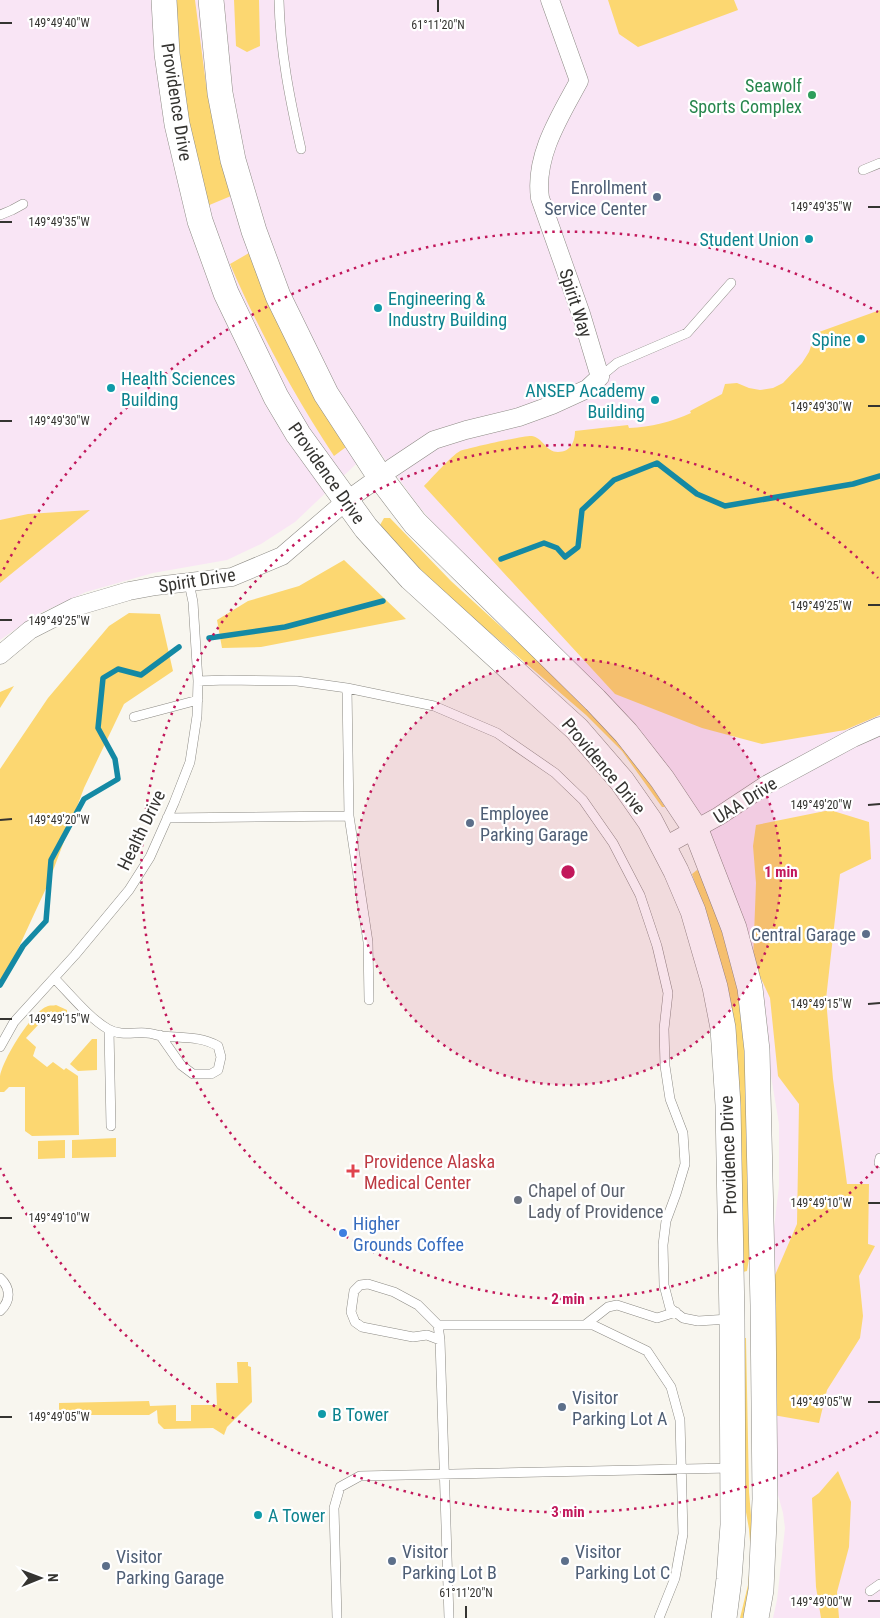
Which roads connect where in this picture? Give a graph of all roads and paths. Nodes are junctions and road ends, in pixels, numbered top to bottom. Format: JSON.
{"nodes":[{"id":1,"x":164,"y":0,"type":"edge"},
{"id":2,"x":211,"y":0,"type":"edge"},
{"id":3,"x":279,"y":0,"type":"edge"},
{"id":4,"x":550,"y":0,"type":"edge"},
{"id":5,"x":301,"y":149,"type":"dead end"},
{"id":6,"x":880,"y":163,"type":"edge"},
{"id":7,"x":863,"y":170,"type":"dead end"},
{"id":8,"x":23,"y":204,"type":"dead end"},
{"id":9,"x":0,"y":215,"type":"edge"},
{"id":10,"x":731,"y":283,"type":"dead end"},
{"id":11,"x":600,"y":378,"type":"junction"},
{"id":12,"x":380,"y":477,"type":"junction"},
{"id":13,"x":346,"y":502,"type":"junction"},
{"id":14,"x":189,"y":582,"type":"junction"},
{"id":15,"x":0,"y":655,"type":"edge"},
{"id":16,"x":198,"y":681,"type":"junction"},
{"id":17,"x":347,"y":688,"type":"junction"},
{"id":18,"x":198,"y":700,"type":"junction"},
{"id":19,"x":134,"y":717,"type":"dead end"},
{"id":20,"x":880,"y":726,"type":"edge"},
{"id":21,"x":349,"y":816,"type":"junction"},
{"id":22,"x":167,"y":818,"type":"junction"},
{"id":23,"x":696,"y":830,"type":"junction"},
{"id":24,"x":663,"y":847,"type":"junction"},
{"id":25,"x":54,"y":978,"type":"junction"},
{"id":26,"x":370,"y":1000,"type":"dead end"},
{"id":27,"x":109,"y":1030,"type":"junction"},
{"id":28,"x":160,"y":1036,"type":"junction"},
{"id":29,"x":0,"y":1048,"type":"edge"},
{"id":30,"x":111,"y":1126,"type":"dead end"},
{"id":31,"x":0,"y":1278,"type":"edge"},
{"id":32,"x":0,"y":1311,"type":"edge"},
{"id":33,"x":676,"y":1312,"type":"junction"},
{"id":34,"x":732,"y":1319,"type":"junction"},
{"id":35,"x":438,"y":1325,"type":"junction"},
{"id":36,"x":585,"y":1325,"type":"junction"},
{"id":37,"x":440,"y":1340,"type":"junction"},
{"id":38,"x":734,"y":1468,"type":"junction"},
{"id":39,"x":680,"y":1470,"type":"junction"},
{"id":40,"x":444,"y":1474,"type":"junction"},
{"id":41,"x":880,"y":1584,"type":"edge"},
{"id":42,"x":870,"y":1591,"type":"dead end"},
{"id":43,"x":337,"y":1618,"type":"edge"},
{"id":44,"x":449,"y":1618,"type":"edge"},
{"id":45,"x":659,"y":1618,"type":"edge"},
{"id":46,"x":724,"y":1618,"type":"edge"},
{"id":47,"x":756,"y":1618,"type":"edge"}],
"edges":[{"from":1,"to":13,"type":"main road","name":"Providence Drive"},
{"from":2,"to":12,"type":"main road","name":"Providence Drive"},
{"from":3,"to":5,"type":"lane"},
{"from":4,"to":11,"type":"street","name":"Spirit Way"},
{"from":6,"to":7,"type":"lane"},
{"from":8,"to":9,"type":"lane"},
{"from":10,"to":11,"type":"lane"},
{"from":11,"to":12,"type":"street"},
{"from":12,"to":13,"type":"street","name":"Spirit Drive"},
{"from":12,"to":23,"type":"main road","name":"Providence Drive"},
{"from":13,"to":14,"type":"street","name":"Spirit Drive"},
{"from":13,"to":24,"type":"main road","name":"Providence Drive"},
{"from":14,"to":15,"type":"street","name":"Spirit Drive"},
{"from":14,"to":16,"type":"lane","name":"Health Drive"},
{"from":16,"to":17,"type":"lane"},
{"from":16,"to":18,"type":"lane","name":"Health Drive"},
{"from":17,"to":21,"type":"lane"},
{"from":17,"to":33,"type":"lane"},
{"from":18,"to":19,"type":"lane"},
{"from":18,"to":22,"type":"lane","name":"Health Drive"},
{"from":20,"to":23,"type":"street","name":"UAA Drive"},
{"from":21,"to":22,"type":"lane"},
{"from":21,"to":26,"type":"lane"},
{"from":22,"to":25,"type":"lane","name":"Health Drive"},
{"from":23,"to":24,"type":"street","name":"UAA Drive"},
{"from":23,"to":47,"type":"main road","name":"Providence Drive"},
{"from":24,"to":34,"type":"main road","name":"Providence Drive"},
{"from":25,"to":27,"type":"lane"},
{"from":25,"to":29,"type":"lane","name":"Health Drive"},
{"from":27,"to":28,"type":"lane"},
{"from":27,"to":30,"type":"lane"},
{"from":28,"to":28,"type":"lane"},
{"from":31,"to":32,"type":"lane"},
{"from":33,"to":34,"type":"lane"},
{"from":33,"to":36,"type":"lane"},
{"from":34,"to":38,"type":"main road","name":"Providence Drive"},
{"from":35,"to":36,"type":"lane"},
{"from":35,"to":37,"type":"lane"},
{"from":35,"to":37,"type":"lane"},
{"from":36,"to":39,"type":"lane"},
{"from":37,"to":40,"type":"lane"},
{"from":38,"to":39,"type":"lane"},
{"from":38,"to":46,"type":"main road","name":"Providence Drive"},
{"from":39,"to":40,"type":"lane"},
{"from":39,"to":45,"type":"lane"},
{"from":40,"to":43,"type":"lane"},
{"from":40,"to":44,"type":"lane"},
{"from":41,"to":42,"type":"lane"}]}
